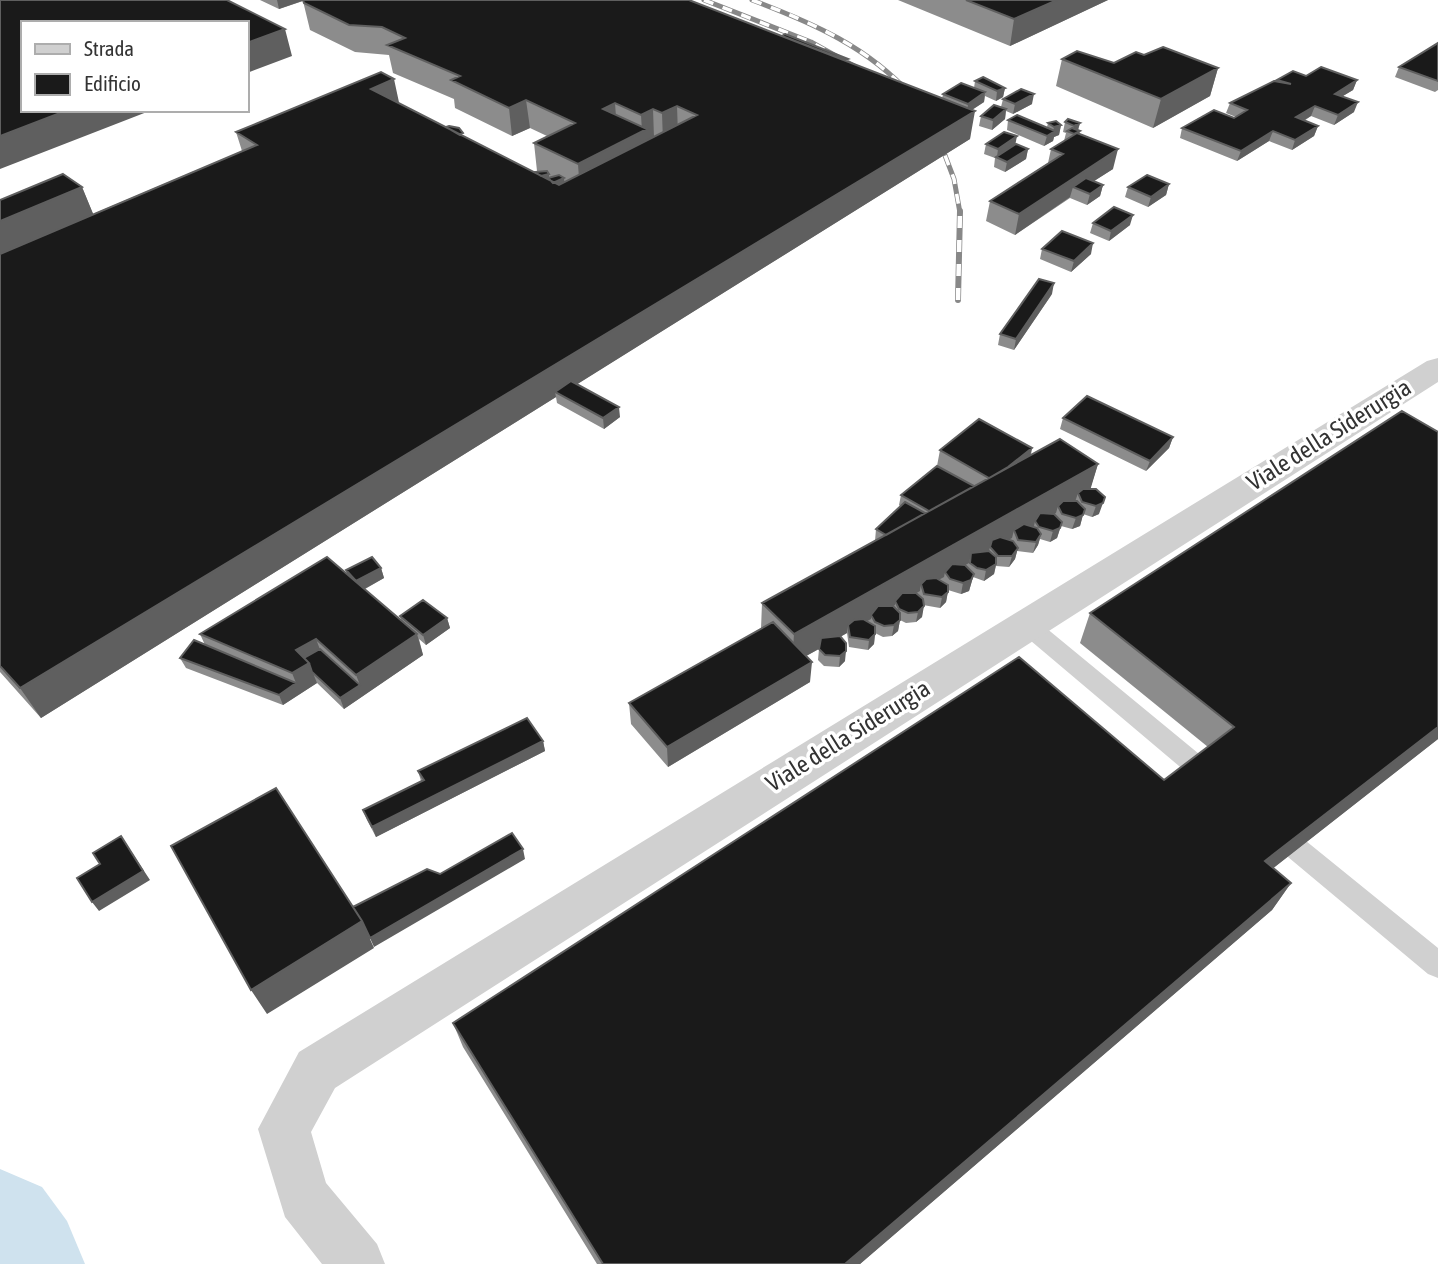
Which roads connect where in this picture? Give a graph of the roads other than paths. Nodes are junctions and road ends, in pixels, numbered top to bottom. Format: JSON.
{"nodes":[{"id":1,"x":1438,"y":368,"type":"edge"},
{"id":2,"x":1026,"y":624,"type":"junction"},
{"id":3,"x":1201,"y":770,"type":"edge"},
{"id":4,"x":1297,"y":849,"type":"edge"},
{"id":5,"x":1438,"y":965,"type":"edge"},
{"id":6,"x":357,"y":1264,"type":"edge"}],
"edges":[{"from":1,"to":2,"type":"street","name":"Viale della Siderurgia"},
{"from":2,"to":3,"type":"lane"},
{"from":2,"to":6,"type":"street","name":"Viale della Siderurgia"},
{"from":4,"to":5,"type":"lane"}]}
